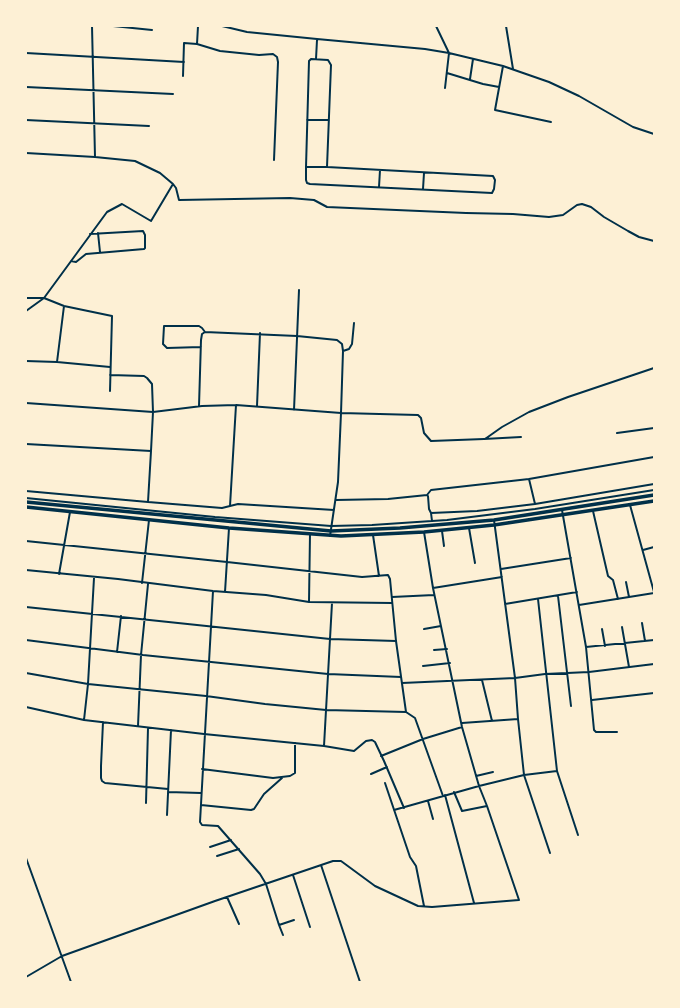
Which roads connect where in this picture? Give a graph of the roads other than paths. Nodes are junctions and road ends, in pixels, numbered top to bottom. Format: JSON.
{"nodes":[{"id":1,"x":92,"y":26,"type":"edge"},
{"id":2,"x":113,"y":26,"type":"edge"},
{"id":3,"x":198,"y":26,"type":"edge"},
{"id":4,"x":222,"y":26,"type":"edge"},
{"id":5,"x":436,"y":26,"type":"edge"},
{"id":6,"x":506,"y":26,"type":"edge"},
{"id":7,"x":152,"y":30,"type":"dead end"},
{"id":8,"x":316,"y":39,"type":"junction"},
{"id":9,"x":197,"y":44,"type":"junction"},
{"id":10,"x":26,"y":53,"type":"edge"},
{"id":11,"x":449,"y":53,"type":"junction"},
{"id":12,"x":93,"y":57,"type":"junction"},
{"id":13,"x":473,"y":58,"type":"junction"},
{"id":14,"x":316,"y":59,"type":"junction"},
{"id":15,"x":184,"y":62,"type":"junction"},
{"id":16,"x":503,"y":66,"type":"junction"},
{"id":17,"x":513,"y":69,"type":"junction"},
{"id":18,"x":447,"y":73,"type":"junction"},
{"id":19,"x":182,"y":76,"type":"dead end"},
{"id":20,"x":470,"y":79,"type":"junction"},
{"id":21,"x":26,"y":87,"type":"edge"},
{"id":22,"x":499,"y":87,"type":"junction"},
{"id":23,"x":445,"y":88,"type":"dead end"},
{"id":24,"x":93,"y":90,"type":"junction"},
{"id":25,"x":173,"y":94,"type":"dead end"},
{"id":26,"x":26,"y":120,"type":"edge"},
{"id":27,"x":307,"y":120,"type":"junction"},
{"id":28,"x":329,"y":120,"type":"junction"},
{"id":29,"x":551,"y":122,"type":"dead end"},
{"id":30,"x":93,"y":123,"type":"junction"},
{"id":31,"x":149,"y":126,"type":"dead end"},
{"id":32,"x":654,"y":134,"type":"edge"},
{"id":33,"x":26,"y":153,"type":"edge"},
{"id":34,"x":95,"y":157,"type":"junction"},
{"id":35,"x":274,"y":160,"type":"dead end"},
{"id":36,"x":306,"y":167,"type":"junction"},
{"id":37,"x":327,"y":167,"type":"junction"},
{"id":38,"x":380,"y":170,"type":"junction"},
{"id":39,"x":424,"y":172,"type":"junction"},
{"id":40,"x":173,"y":184,"type":"junction"},
{"id":41,"x":379,"y":187,"type":"junction"},
{"id":42,"x":423,"y":189,"type":"junction"},
{"id":43,"x":90,"y":234,"type":"junction"},
{"id":44,"x":98,"y":234,"type":"junction"},
{"id":45,"x":654,"y":241,"type":"edge"},
{"id":46,"x":100,"y":253,"type":"junction"},
{"id":47,"x":70,"y":261,"type":"junction"},
{"id":48,"x":299,"y":290,"type":"dead end"},
{"id":49,"x":26,"y":298,"type":"edge"},
{"id":50,"x":44,"y":298,"type":"junction"},
{"id":51,"x":64,"y":306,"type":"junction"},
{"id":52,"x":26,"y":311,"type":"edge"},
{"id":53,"x":354,"y":323,"type":"dead end"},
{"id":54,"x":205,"y":332,"type":"junction"},
{"id":55,"x":260,"y":333,"type":"junction"},
{"id":56,"x":297,"y":336,"type":"junction"},
{"id":57,"x":201,"y":347,"type":"junction"},
{"id":58,"x":343,"y":351,"type":"junction"},
{"id":59,"x":26,"y":361,"type":"edge"},
{"id":60,"x":57,"y":362,"type":"junction"},
{"id":61,"x":110,"y":367,"type":"junction"},
{"id":62,"x":654,"y":368,"type":"edge"},
{"id":63,"x":110,"y":375,"type":"junction"},
{"id":64,"x":110,"y":391,"type":"dead end"},
{"id":65,"x":26,"y":403,"type":"edge"},
{"id":66,"x":236,"y":405,"type":"junction"},
{"id":67,"x":199,"y":406,"type":"junction"},
{"id":68,"x":257,"y":406,"type":"junction"},
{"id":69,"x":294,"y":410,"type":"junction"},
{"id":70,"x":153,"y":412,"type":"junction"},
{"id":71,"x":341,"y":413,"type":"junction"},
{"id":72,"x":654,"y":428,"type":"edge"},
{"id":73,"x":617,"y":433,"type":"dead end"},
{"id":74,"x":521,"y":437,"type":"dead end"},
{"id":75,"x":484,"y":439,"type":"junction"},
{"id":76,"x":26,"y":444,"type":"edge"},
{"id":77,"x":151,"y":451,"type":"junction"},
{"id":78,"x":654,"y":457,"type":"edge"},
{"id":79,"x":529,"y":479,"type":"junction"},
{"id":80,"x":654,"y":484,"type":"edge"},
{"id":81,"x":26,"y":490,"type":"edge"},
{"id":82,"x":654,"y":490,"type":"edge"},
{"id":83,"x":428,"y":495,"type":"junction"},
{"id":84,"x":654,"y":495,"type":"edge"},
{"id":85,"x":26,"y":498,"type":"edge"},
{"id":86,"x":336,"y":500,"type":"junction"},
{"id":87,"x":654,"y":501,"type":"edge"},
{"id":88,"x":26,"y":502,"type":"edge"},
{"id":89,"x":148,"y":502,"type":"junction"},
{"id":90,"x":535,"y":504,"type":"junction"},
{"id":91,"x":630,"y":504,"type":"junction"},
{"id":92,"x":230,"y":506,"type":"junction"},
{"id":93,"x":26,"y":508,"type":"edge"},
{"id":94,"x":334,"y":510,"type":"junction"},
{"id":95,"x":562,"y":510,"type":"junction"},
{"id":96,"x":593,"y":511,"type":"junction"},
{"id":97,"x":70,"y":512,"type":"junction"},
{"id":98,"x":431,"y":513,"type":"junction"},
{"id":99,"x":563,"y":515,"type":"junction"},
{"id":100,"x":149,"y":520,"type":"junction"},
{"id":101,"x":228,"y":520,"type":"junction"},
{"id":102,"x":494,"y":520,"type":"junction"},
{"id":103,"x":433,"y":523,"type":"junction"},
{"id":104,"x":494,"y":525,"type":"junction"},
{"id":105,"x":332,"y":526,"type":"junction"},
{"id":106,"x":229,"y":528,"type":"junction"},
{"id":107,"x":469,"y":528,"type":"junction"},
{"id":108,"x":442,"y":530,"type":"junction"},
{"id":109,"x":331,"y":531,"type":"junction"},
{"id":110,"x":424,"y":532,"type":"junction"},
{"id":111,"x":310,"y":534,"type":"junction"},
{"id":112,"x":373,"y":535,"type":"junction"},
{"id":113,"x":330,"y":536,"type":"junction"},
{"id":114,"x":26,"y":541,"type":"edge"},
{"id":115,"x":64,"y":545,"type":"junction"},
{"id":116,"x":444,"y":546,"type":"dead end"},
{"id":117,"x":654,"y":547,"type":"edge"},
{"id":118,"x":643,"y":550,"type":"junction"},
{"id":119,"x":145,"y":554,"type":"junction"},
{"id":120,"x":571,"y":558,"type":"junction"},
{"id":121,"x":227,"y":562,"type":"junction"},
{"id":122,"x":475,"y":563,"type":"dead end"},
{"id":123,"x":501,"y":569,"type":"junction"},
{"id":124,"x":26,"y":570,"type":"edge"},
{"id":125,"x":310,"y":571,"type":"junction"},
{"id":126,"x":59,"y":574,"type":"junction"},
{"id":127,"x":654,"y":574,"type":"edge"},
{"id":128,"x":650,"y":575,"type":"junction"},
{"id":129,"x":379,"y":576,"type":"junction"},
{"id":130,"x":502,"y":577,"type":"junction"},
{"id":131,"x":94,"y":578,"type":"junction"},
{"id":132,"x":626,"y":582,"type":"dead end"},
{"id":133,"x":142,"y":583,"type":"junction"},
{"id":134,"x":148,"y":584,"type":"junction"},
{"id":135,"x":433,"y":588,"type":"junction"},
{"id":136,"x":213,"y":591,"type":"junction"},
{"id":137,"x":225,"y":592,"type":"junction"},
{"id":138,"x":577,"y":592,"type":"junction"},
{"id":139,"x":654,"y":592,"type":"edge"},
{"id":140,"x":435,"y":595,"type":"junction"},
{"id":141,"x":558,"y":596,"type":"junction"},
{"id":142,"x":392,"y":597,"type":"junction"},
{"id":143,"x":628,"y":597,"type":"junction"},
{"id":144,"x":538,"y":599,"type":"junction"},
{"id":145,"x":618,"y":599,"type":"junction"},
{"id":146,"x":309,"y":602,"type":"junction"},
{"id":147,"x":332,"y":603,"type":"junction"},
{"id":148,"x":392,"y":603,"type":"junction"},
{"id":149,"x":505,"y":604,"type":"junction"},
{"id":150,"x":579,"y":605,"type":"junction"},
{"id":151,"x":26,"y":607,"type":"edge"},
{"id":152,"x":92,"y":613,"type":"junction"},
{"id":153,"x":120,"y":616,"type":"junction"},
{"id":154,"x":145,"y":619,"type":"junction"},
{"id":155,"x":642,"y":623,"type":"dead end"},
{"id":156,"x":441,"y":626,"type":"junction"},
{"id":157,"x":210,"y":627,"type":"junction"},
{"id":158,"x":622,"y":627,"type":"dead end"},
{"id":159,"x":424,"y":629,"type":"dead end"},
{"id":160,"x":602,"y":629,"type":"dead end"},
{"id":161,"x":330,"y":639,"type":"junction"},
{"id":162,"x":26,"y":640,"type":"edge"},
{"id":163,"x":654,"y":640,"type":"edge"},
{"id":164,"x":396,"y":641,"type":"junction"},
{"id":165,"x":645,"y":641,"type":"junction"},
{"id":166,"x":624,"y":644,"type":"junction"},
{"id":167,"x":605,"y":646,"type":"junction"},
{"id":168,"x":586,"y":648,"type":"junction"},
{"id":169,"x":90,"y":649,"type":"junction"},
{"id":170,"x":447,"y":649,"type":"junction"},
{"id":171,"x":434,"y":650,"type":"dead end"},
{"id":172,"x":118,"y":652,"type":"junction"},
{"id":173,"x":141,"y":655,"type":"junction"},
{"id":174,"x":208,"y":662,"type":"junction"},
{"id":175,"x":450,"y":663,"type":"junction"},
{"id":176,"x":654,"y":664,"type":"edge"},
{"id":177,"x":423,"y":666,"type":"dead end"},
{"id":178,"x":629,"y":667,"type":"junction"},
{"id":179,"x":26,"y":672,"type":"edge"},
{"id":180,"x":589,"y":672,"type":"junction"},
{"id":181,"x":567,"y":673,"type":"junction"},
{"id":182,"x":328,"y":674,"type":"junction"},
{"id":183,"x":545,"y":674,"type":"junction"},
{"id":184,"x":401,"y":677,"type":"junction"},
{"id":185,"x":515,"y":678,"type":"junction"},
{"id":186,"x":453,"y":680,"type":"junction"},
{"id":187,"x":482,"y":680,"type":"junction"},
{"id":188,"x":402,"y":683,"type":"junction"},
{"id":189,"x":88,"y":684,"type":"junction"},
{"id":190,"x":140,"y":690,"type":"junction"},
{"id":191,"x":654,"y":693,"type":"edge"},
{"id":192,"x":206,"y":696,"type":"junction"},
{"id":193,"x":591,"y":700,"type":"junction"},
{"id":194,"x":571,"y":706,"type":"dead end"},
{"id":195,"x":26,"y":707,"type":"edge"},
{"id":196,"x":326,"y":710,"type":"junction"},
{"id":197,"x":406,"y":712,"type":"junction"},
{"id":198,"x":518,"y":719,"type":"junction"},
{"id":199,"x":84,"y":720,"type":"junction"},
{"id":200,"x":492,"y":721,"type":"junction"},
{"id":201,"x":103,"y":722,"type":"junction"},
{"id":202,"x":462,"y":724,"type":"junction"},
{"id":203,"x":138,"y":727,"type":"junction"},
{"id":204,"x":462,"y":727,"type":"junction"},
{"id":205,"x":148,"y":728,"type":"junction"},
{"id":206,"x":171,"y":730,"type":"junction"},
{"id":207,"x":617,"y":732,"type":"dead end"},
{"id":208,"x":204,"y":734,"type":"junction"},
{"id":209,"x":423,"y":739,"type":"junction"},
{"id":210,"x":295,"y":743,"type":"junction"},
{"id":211,"x":324,"y":746,"type":"junction"},
{"id":212,"x":382,"y":756,"type":"junction"},
{"id":213,"x":387,"y":767,"type":"junction"},
{"id":214,"x":202,"y":769,"type":"junction"},
{"id":215,"x":557,"y":771,"type":"junction"},
{"id":216,"x":493,"y":772,"type":"dead end"},
{"id":217,"x":371,"y":774,"type":"dead end"},
{"id":218,"x":524,"y":775,"type":"junction"},
{"id":219,"x":476,"y":776,"type":"junction"},
{"id":220,"x":282,"y":778,"type":"junction"},
{"id":221,"x":385,"y":782,"type":"dead end"},
{"id":222,"x":479,"y":786,"type":"junction"},
{"id":223,"x":146,"y":788,"type":"junction"},
{"id":224,"x":168,"y":790,"type":"junction"},
{"id":225,"x":454,"y":792,"type":"junction"},
{"id":226,"x":201,"y":793,"type":"junction"},
{"id":227,"x":444,"y":795,"type":"junction"},
{"id":228,"x":428,"y":800,"type":"junction"},
{"id":229,"x":146,"y":803,"type":"dead end"},
{"id":230,"x":201,"y":805,"type":"junction"},
{"id":231,"x":487,"y":806,"type":"junction"},
{"id":232,"x":404,"y":808,"type":"junction"},
{"id":233,"x":394,"y":810,"type":"junction"},
{"id":234,"x":167,"y":815,"type":"dead end"},
{"id":235,"x":433,"y":819,"type":"dead end"},
{"id":236,"x":578,"y":835,"type":"dead end"},
{"id":237,"x":231,"y":840,"type":"junction"},
{"id":238,"x":210,"y":847,"type":"dead end"},
{"id":239,"x":239,"y":849,"type":"junction"},
{"id":240,"x":550,"y":853,"type":"dead end"},
{"id":241,"x":218,"y":856,"type":"dead end"},
{"id":242,"x":26,"y":858,"type":"edge"},
{"id":243,"x":321,"y":865,"type":"junction"},
{"id":244,"x":293,"y":874,"type":"junction"},
{"id":245,"x":266,"y":884,"type":"junction"},
{"id":246,"x":227,"y":897,"type":"junction"},
{"id":247,"x":474,"y":903,"type":"junction"},
{"id":248,"x":424,"y":906,"type":"junction"},
{"id":249,"x":294,"y":920,"type":"dead end"},
{"id":250,"x":239,"y":924,"type":"dead end"},
{"id":251,"x":279,"y":925,"type":"junction"},
{"id":252,"x":310,"y":927,"type":"dead end"},
{"id":253,"x":284,"y":935,"type":"dead end"},
{"id":254,"x":62,"y":956,"type":"junction"},
{"id":255,"x":26,"y":977,"type":"edge"},
{"id":256,"x":71,"y":982,"type":"edge"},
{"id":257,"x":360,"y":982,"type":"edge"}],
"edges":[{"from":1,"to":12,"type":"street"},
{"from":2,"to":7,"type":"street"},
{"from":3,"to":9,"type":"street"},
{"from":4,"to":8,"type":"street"},
{"from":5,"to":11,"type":"street"},
{"from":6,"to":17,"type":"street"},
{"from":8,"to":11,"type":"street"},
{"from":8,"to":14,"type":"street"},
{"from":9,"to":15,"type":"street"},
{"from":9,"to":35,"type":"street"},
{"from":10,"to":12,"type":"street"},
{"from":11,"to":13,"type":"street"},
{"from":11,"to":18,"type":"street"},
{"from":12,"to":15,"type":"street"},
{"from":12,"to":24,"type":"street"},
{"from":13,"to":16,"type":"street"},
{"from":13,"to":20,"type":"street"},
{"from":14,"to":27,"type":"street"},
{"from":14,"to":28,"type":"street"},
{"from":15,"to":19,"type":"street"},
{"from":16,"to":17,"type":"street"},
{"from":16,"to":22,"type":"street"},
{"from":17,"to":32,"type":"street"},
{"from":18,"to":20,"type":"street"},
{"from":18,"to":23,"type":"street"},
{"from":20,"to":22,"type":"street"},
{"from":21,"to":24,"type":"street"},
{"from":22,"to":29,"type":"street"},
{"from":24,"to":25,"type":"street"},
{"from":24,"to":30,"type":"street"},
{"from":26,"to":30,"type":"street"},
{"from":27,"to":28,"type":"street"},
{"from":27,"to":36,"type":"street"},
{"from":28,"to":37,"type":"street"},
{"from":30,"to":31,"type":"street"},
{"from":30,"to":34,"type":"street"},
{"from":33,"to":34,"type":"street"},
{"from":34,"to":40,"type":"street"},
{"from":36,"to":37,"type":"street"},
{"from":36,"to":41,"type":"street"},
{"from":37,"to":38,"type":"street"},
{"from":38,"to":39,"type":"street"},
{"from":38,"to":41,"type":"street"},
{"from":39,"to":42,"type":"street"},
{"from":39,"to":42,"type":"street"},
{"from":40,"to":43,"type":"street"},
{"from":40,"to":45,"type":"street"},
{"from":41,"to":42,"type":"street"},
{"from":43,"to":44,"type":"street"},
{"from":43,"to":47,"type":"street"},
{"from":44,"to":46,"type":"street"},
{"from":44,"to":46,"type":"street"},
{"from":46,"to":47,"type":"street"},
{"from":47,"to":50,"type":"street"},
{"from":48,"to":56,"type":"street"},
{"from":49,"to":50,"type":"street"},
{"from":50,"to":51,"type":"street"},
{"from":50,"to":52,"type":"street"},
{"from":51,"to":60,"type":"street"},
{"from":51,"to":61,"type":"street"},
{"from":53,"to":58,"type":"street"},
{"from":54,"to":55,"type":"street"},
{"from":54,"to":57,"type":"street"},
{"from":54,"to":57,"type":"street"},
{"from":55,"to":56,"type":"street"},
{"from":55,"to":68,"type":"street"},
{"from":56,"to":58,"type":"street"},
{"from":56,"to":69,"type":"street"},
{"from":57,"to":67,"type":"street"},
{"from":58,"to":71,"type":"street"},
{"from":59,"to":60,"type":"street"},
{"from":60,"to":61,"type":"street"},
{"from":61,"to":63,"type":"street"},
{"from":62,"to":75,"type":"street"},
{"from":63,"to":64,"type":"street"},
{"from":63,"to":70,"type":"street"},
{"from":65,"to":70,"type":"street"},
{"from":66,"to":67,"type":"street"},
{"from":66,"to":68,"type":"street"},
{"from":66,"to":92,"type":"street"},
{"from":67,"to":70,"type":"street"},
{"from":68,"to":69,"type":"street"},
{"from":69,"to":71,"type":"street"},
{"from":70,"to":77,"type":"street"},
{"from":71,"to":75,"type":"street"},
{"from":71,"to":86,"type":"street"},
{"from":72,"to":73,"type":"street"},
{"from":74,"to":75,"type":"street"},
{"from":76,"to":77,"type":"street"},
{"from":77,"to":89,"type":"street"},
{"from":78,"to":79,"type":"street"},
{"from":79,"to":83,"type":"street"},
{"from":79,"to":90,"type":"street"},
{"from":80,"to":90,"type":"street"},
{"from":81,"to":89,"type":"street"},
{"from":82,"to":103,"type":"street"},
{"from":83,"to":86,"type":"street"},
{"from":83,"to":98,"type":"street"},
{"from":84,"to":95,"type":"highway"},
{"from":85,"to":101,"type":"street"},
{"from":86,"to":94,"type":"street"},
{"from":87,"to":91,"type":"highway"},
{"from":88,"to":101,"type":"highway"},
{"from":89,"to":92,"type":"street"},
{"from":90,"to":98,"type":"street"},
{"from":91,"to":96,"type":"highway"},
{"from":91,"to":118,"type":"street"},
{"from":92,"to":94,"type":"street"},
{"from":93,"to":97,"type":"highway"},
{"from":94,"to":105,"type":"street"},
{"from":95,"to":99,"type":"street"},
{"from":95,"to":102,"type":"highway"},
{"from":96,"to":99,"type":"highway"},
{"from":96,"to":145,"type":"street"},
{"from":97,"to":100,"type":"highway"},
{"from":97,"to":115,"type":"street"},
{"from":98,"to":103,"type":"street"},
{"from":99,"to":104,"type":"highway"},
{"from":99,"to":120,"type":"street"},
{"from":100,"to":106,"type":"highway"},
{"from":100,"to":119,"type":"street"},
{"from":101,"to":105,"type":"street"},
{"from":101,"to":109,"type":"highway"},
{"from":102,"to":103,"type":"highway"},
{"from":102,"to":104,"type":"street"},
{"from":103,"to":105,"type":"street"},
{"from":103,"to":109,"type":"highway"},
{"from":104,"to":107,"type":"highway"},
{"from":104,"to":123,"type":"street"},
{"from":105,"to":109,"type":"street"},
{"from":106,"to":111,"type":"highway"},
{"from":106,"to":121,"type":"street"},
{"from":107,"to":108,"type":"highway"},
{"from":107,"to":122,"type":"street"},
{"from":108,"to":110,"type":"highway"},
{"from":108,"to":116,"type":"street"},
{"from":109,"to":113,"type":"street"},
{"from":110,"to":112,"type":"highway"},
{"from":110,"to":135,"type":"street"},
{"from":111,"to":113,"type":"highway"},
{"from":111,"to":125,"type":"street"},
{"from":112,"to":113,"type":"highway"},
{"from":112,"to":129,"type":"street"},
{"from":114,"to":115,"type":"street"},
{"from":115,"to":119,"type":"street"},
{"from":115,"to":126,"type":"street"},
{"from":117,"to":118,"type":"street"},
{"from":118,"to":128,"type":"street"},
{"from":119,"to":121,"type":"street"},
{"from":119,"to":133,"type":"street"},
{"from":120,"to":123,"type":"street"},
{"from":120,"to":138,"type":"street"},
{"from":121,"to":125,"type":"street"},
{"from":121,"to":137,"type":"street"},
{"from":123,"to":130,"type":"street"},
{"from":124,"to":126,"type":"street"},
{"from":125,"to":129,"type":"street"},
{"from":125,"to":146,"type":"street"},
{"from":126,"to":131,"type":"street"},
{"from":127,"to":128,"type":"street"},
{"from":128,"to":139,"type":"street"},
{"from":129,"to":142,"type":"street"},
{"from":130,"to":135,"type":"street"},
{"from":130,"to":149,"type":"street"},
{"from":131,"to":133,"type":"street"},
{"from":131,"to":152,"type":"street"},
{"from":132,"to":143,"type":"street"},
{"from":133,"to":134,"type":"street"},
{"from":134,"to":136,"type":"street"},
{"from":134,"to":154,"type":"street"},
{"from":135,"to":140,"type":"street"},
{"from":136,"to":137,"type":"street"},
{"from":136,"to":157,"type":"street"},
{"from":137,"to":146,"type":"street"},
{"from":138,"to":141,"type":"street"},
{"from":138,"to":150,"type":"street"},
{"from":139,"to":143,"type":"street"},
{"from":140,"to":142,"type":"street"},
{"from":140,"to":156,"type":"street"},
{"from":141,"to":144,"type":"street"},
{"from":141,"to":181,"type":"street"},
{"from":142,"to":148,"type":"street"},
{"from":143,"to":145,"type":"street"},
{"from":144,"to":149,"type":"street"},
{"from":144,"to":183,"type":"street"},
{"from":145,"to":150,"type":"street"},
{"from":146,"to":147,"type":"street"},
{"from":147,"to":148,"type":"street"},
{"from":147,"to":161,"type":"street"},
{"from":148,"to":164,"type":"street"},
{"from":149,"to":185,"type":"street"},
{"from":150,"to":168,"type":"street"},
{"from":151,"to":152,"type":"street"},
{"from":152,"to":153,"type":"street"},
{"from":152,"to":169,"type":"street"},
{"from":153,"to":154,"type":"street"},
{"from":153,"to":172,"type":"street"},
{"from":154,"to":157,"type":"street"},
{"from":154,"to":173,"type":"street"},
{"from":155,"to":165,"type":"street"},
{"from":156,"to":159,"type":"street"},
{"from":156,"to":170,"type":"street"},
{"from":157,"to":161,"type":"street"},
{"from":157,"to":174,"type":"street"},
{"from":158,"to":166,"type":"street"},
{"from":160,"to":167,"type":"street"},
{"from":161,"to":164,"type":"street"},
{"from":161,"to":182,"type":"street"},
{"from":162,"to":169,"type":"street"},
{"from":163,"to":165,"type":"street"},
{"from":164,"to":184,"type":"street"},
{"from":165,"to":166,"type":"street"},
{"from":166,"to":167,"type":"street"},
{"from":166,"to":178,"type":"street"},
{"from":167,"to":168,"type":"street"},
{"from":168,"to":180,"type":"street"},
{"from":169,"to":172,"type":"street"},
{"from":169,"to":189,"type":"street"},
{"from":170,"to":171,"type":"street"},
{"from":170,"to":175,"type":"street"},
{"from":172,"to":173,"type":"street"},
{"from":173,"to":174,"type":"street"},
{"from":173,"to":190,"type":"street"},
{"from":174,"to":182,"type":"street"},
{"from":174,"to":192,"type":"street"},
{"from":175,"to":177,"type":"street"},
{"from":175,"to":186,"type":"street"},
{"from":176,"to":178,"type":"street"},
{"from":178,"to":180,"type":"street"},
{"from":179,"to":189,"type":"street"},
{"from":180,"to":181,"type":"street"},
{"from":180,"to":193,"type":"street"},
{"from":181,"to":183,"type":"street"},
{"from":181,"to":194,"type":"street"},
{"from":182,"to":184,"type":"street"},
{"from":182,"to":196,"type":"street"},
{"from":183,"to":185,"type":"street"},
{"from":183,"to":215,"type":"street"},
{"from":184,"to":188,"type":"street"},
{"from":185,"to":187,"type":"street"},
{"from":185,"to":198,"type":"street"},
{"from":186,"to":187,"type":"street"},
{"from":186,"to":188,"type":"street"},
{"from":186,"to":202,"type":"street"},
{"from":187,"to":200,"type":"street"},
{"from":188,"to":197,"type":"street"},
{"from":189,"to":190,"type":"street"},
{"from":189,"to":199,"type":"street"},
{"from":190,"to":192,"type":"street"},
{"from":190,"to":203,"type":"street"},
{"from":191,"to":193,"type":"street"},
{"from":192,"to":196,"type":"street"},
{"from":192,"to":208,"type":"street"},
{"from":193,"to":207,"type":"street"},
{"from":195,"to":199,"type":"street"},
{"from":196,"to":197,"type":"street"},
{"from":196,"to":211,"type":"street"},
{"from":197,"to":209,"type":"street"},
{"from":198,"to":200,"type":"street"},
{"from":198,"to":218,"type":"street"},
{"from":199,"to":201,"type":"street"},
{"from":200,"to":202,"type":"street"},
{"from":201,"to":203,"type":"street"},
{"from":201,"to":223,"type":"street"},
{"from":202,"to":204,"type":"street"},
{"from":203,"to":205,"type":"street"},
{"from":204,"to":209,"type":"street"},
{"from":204,"to":219,"type":"street"},
{"from":205,"to":206,"type":"street"},
{"from":205,"to":223,"type":"street"},
{"from":206,"to":208,"type":"street"},
{"from":206,"to":224,"type":"street"},
{"from":208,"to":210,"type":"street"},
{"from":208,"to":214,"type":"street"},
{"from":209,"to":212,"type":"street"},
{"from":209,"to":227,"type":"street"},
{"from":210,"to":211,"type":"street"},
{"from":210,"to":220,"type":"street"},
{"from":211,"to":212,"type":"street"},
{"from":212,"to":213,"type":"street"},
{"from":213,"to":217,"type":"street"},
{"from":213,"to":232,"type":"street"},
{"from":214,"to":220,"type":"street"},
{"from":214,"to":226,"type":"street"},
{"from":215,"to":218,"type":"street"},
{"from":215,"to":236,"type":"street"},
{"from":216,"to":219,"type":"street"},
{"from":218,"to":222,"type":"street"},
{"from":218,"to":240,"type":"street"},
{"from":219,"to":222,"type":"street"},
{"from":220,"to":230,"type":"street"},
{"from":221,"to":233,"type":"street"},
{"from":222,"to":225,"type":"street"},
{"from":222,"to":231,"type":"street"},
{"from":223,"to":224,"type":"street"},
{"from":223,"to":229,"type":"street"},
{"from":224,"to":226,"type":"street"},
{"from":224,"to":234,"type":"street"},
{"from":225,"to":227,"type":"street"},
{"from":225,"to":231,"type":"street"},
{"from":226,"to":230,"type":"street"},
{"from":227,"to":228,"type":"street"},
{"from":227,"to":247,"type":"street"},
{"from":228,"to":232,"type":"street"},
{"from":228,"to":235,"type":"street"},
{"from":230,"to":237,"type":"street"},
{"from":231,"to":247,"type":"street"},
{"from":232,"to":233,"type":"street"},
{"from":233,"to":248,"type":"street"},
{"from":237,"to":238,"type":"street"},
{"from":237,"to":239,"type":"street"},
{"from":239,"to":241,"type":"street"},
{"from":239,"to":245,"type":"street"},
{"from":242,"to":254,"type":"street"},
{"from":243,"to":244,"type":"street"},
{"from":243,"to":248,"type":"street"},
{"from":243,"to":257,"type":"street"},
{"from":244,"to":245,"type":"street"},
{"from":244,"to":252,"type":"street"},
{"from":245,"to":246,"type":"street"},
{"from":245,"to":251,"type":"street"},
{"from":246,"to":250,"type":"street"},
{"from":246,"to":254,"type":"street"},
{"from":247,"to":248,"type":"street"},
{"from":249,"to":251,"type":"street"},
{"from":251,"to":253,"type":"street"},
{"from":254,"to":255,"type":"street"},
{"from":254,"to":256,"type":"street"}]}
